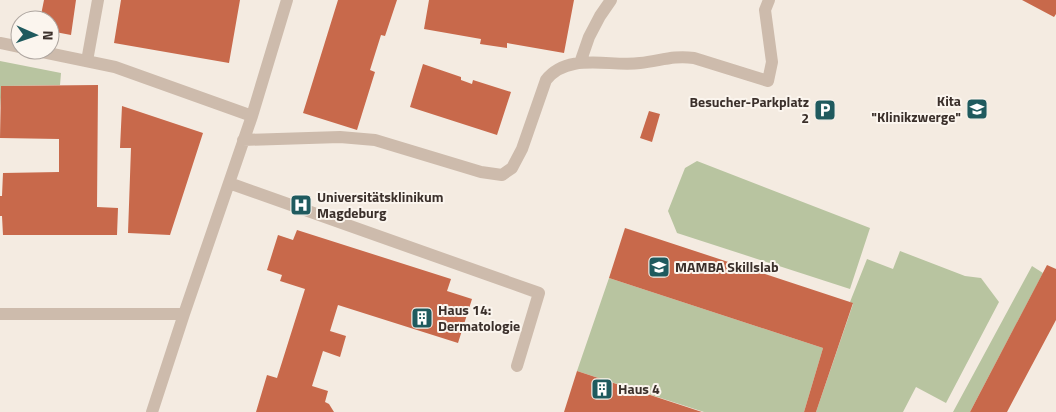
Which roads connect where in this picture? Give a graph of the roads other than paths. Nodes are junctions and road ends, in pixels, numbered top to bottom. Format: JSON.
{"nodes":[{"id":1,"x":98,"y":0,"type":"edge"},
{"id":2,"x":288,"y":0,"type":"edge"},
{"id":3,"x":611,"y":0,"type":"edge"},
{"id":4,"x":769,"y":0,"type":"edge"},
{"id":5,"x":60,"y":56,"type":"edge"},
{"id":6,"x":87,"y":61,"type":"junction"},
{"id":7,"x":580,"y":63,"type":"junction"},
{"id":8,"x":252,"y":116,"type":"junction"},
{"id":9,"x":244,"y":140,"type":"junction"},
{"id":10,"x":229,"y":183,"type":"junction"},
{"id":11,"x":0,"y":314,"type":"edge"},
{"id":12,"x":184,"y":314,"type":"junction"},
{"id":13,"x":517,"y":366,"type":"dead end"},
{"id":14,"x":152,"y":412,"type":"edge"}],
"edges":[{"from":1,"to":6,"type":"lane"},
{"from":2,"to":8,"type":"lane"},
{"from":3,"to":7,"type":"lane"},
{"from":4,"to":7,"type":"lane"},
{"from":5,"to":6,"type":"lane"},
{"from":6,"to":8,"type":"lane"},
{"from":7,"to":9,"type":"lane"},
{"from":8,"to":9,"type":"lane"},
{"from":9,"to":10,"type":"lane"},
{"from":10,"to":12,"type":"lane"},
{"from":10,"to":13,"type":"lane"},
{"from":11,"to":12,"type":"lane"},
{"from":12,"to":14,"type":"lane"}]}
